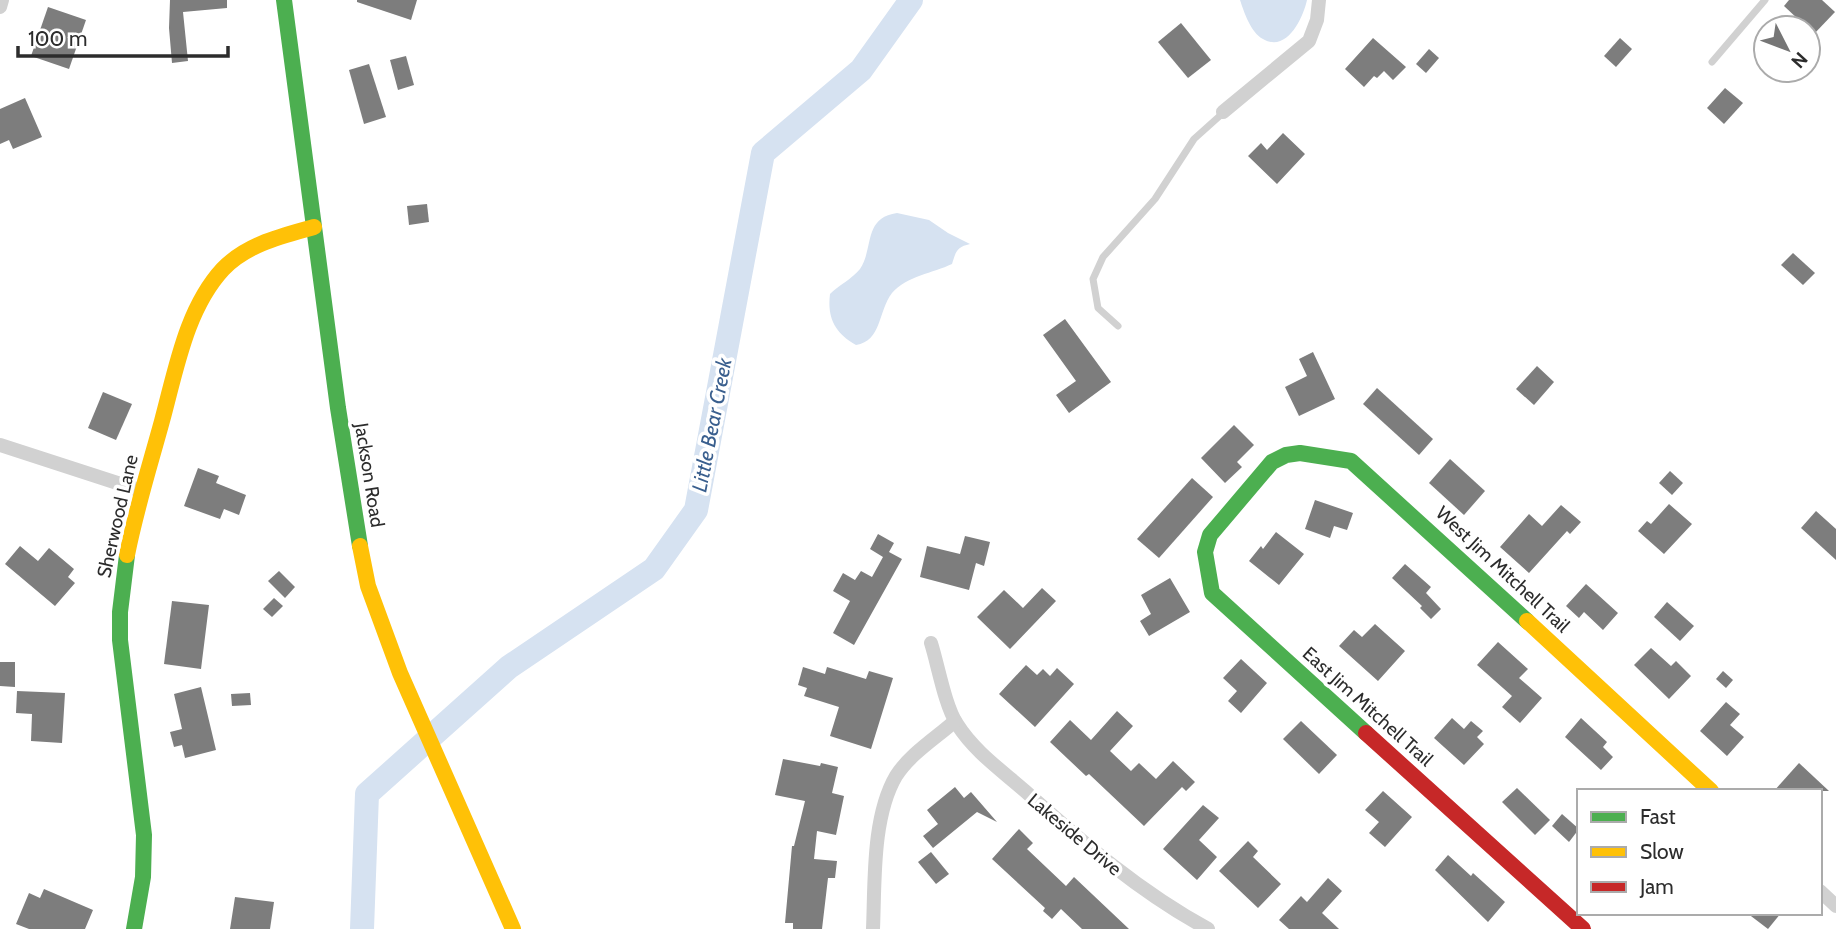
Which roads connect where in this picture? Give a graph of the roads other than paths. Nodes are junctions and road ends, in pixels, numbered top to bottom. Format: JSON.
{"nodes":[{"id":1,"x":2,"y":0,"type":"edge"},
{"id":2,"x":284,"y":0,"type":"edge"},
{"id":3,"x":1319,"y":0,"type":"edge"},
{"id":4,"x":1765,"y":0,"type":"edge"},
{"id":5,"x":0,"y":7,"type":"edge"},
{"id":6,"x":1712,"y":62,"type":"dead end"},
{"id":7,"x":1223,"y":112,"type":"joint"},
{"id":8,"x":314,"y":227,"type":"junction"},
{"id":9,"x":1118,"y":326,"type":"dead end"},
{"id":10,"x":0,"y":445,"type":"edge"},
{"id":11,"x":1247,"y":490,"type":"joint"},
{"id":12,"x":142,"y":491,"type":"junction"},
{"id":13,"x":931,"y":643,"type":"dead end"},
{"id":14,"x":955,"y":721,"type":"junction"},
{"id":15,"x":1709,"y":789,"type":"edge"},
{"id":16,"x":1822,"y":893,"type":"edge"},
{"id":17,"x":1836,"y":906,"type":"edge"},
{"id":18,"x":134,"y":929,"type":"edge"},
{"id":19,"x":513,"y":929,"type":"edge"},
{"id":20,"x":873,"y":929,"type":"edge"},
{"id":21,"x":1208,"y":929,"type":"edge"},
{"id":22,"x":1583,"y":929,"type":"edge"}],
"edges":[{"from":1,"to":5,"type":"street"},
{"from":2,"to":8,"type":"street","name":"Jackson Road"},
{"from":3,"to":7,"type":"street"},
{"from":4,"to":6,"type":"lane"},
{"from":7,"to":9,"type":"lane"},
{"from":8,"to":12,"type":"street","name":"Sherwood Lane"},
{"from":8,"to":19,"type":"street","name":"Jackson Road"},
{"from":10,"to":12,"type":"street"},
{"from":11,"to":15,"type":"street","name":"West Jim Mitchell Trail"},
{"from":11,"to":22,"type":"street","name":"East Jim Mitchell Trail"},
{"from":12,"to":18,"type":"street","name":"Sherwood Lane"},
{"from":13,"to":14,"type":"street"},
{"from":14,"to":20,"type":"street"},
{"from":14,"to":21,"type":"street","name":"Lakeside Drive"},
{"from":16,"to":17,"type":"street"}]}
